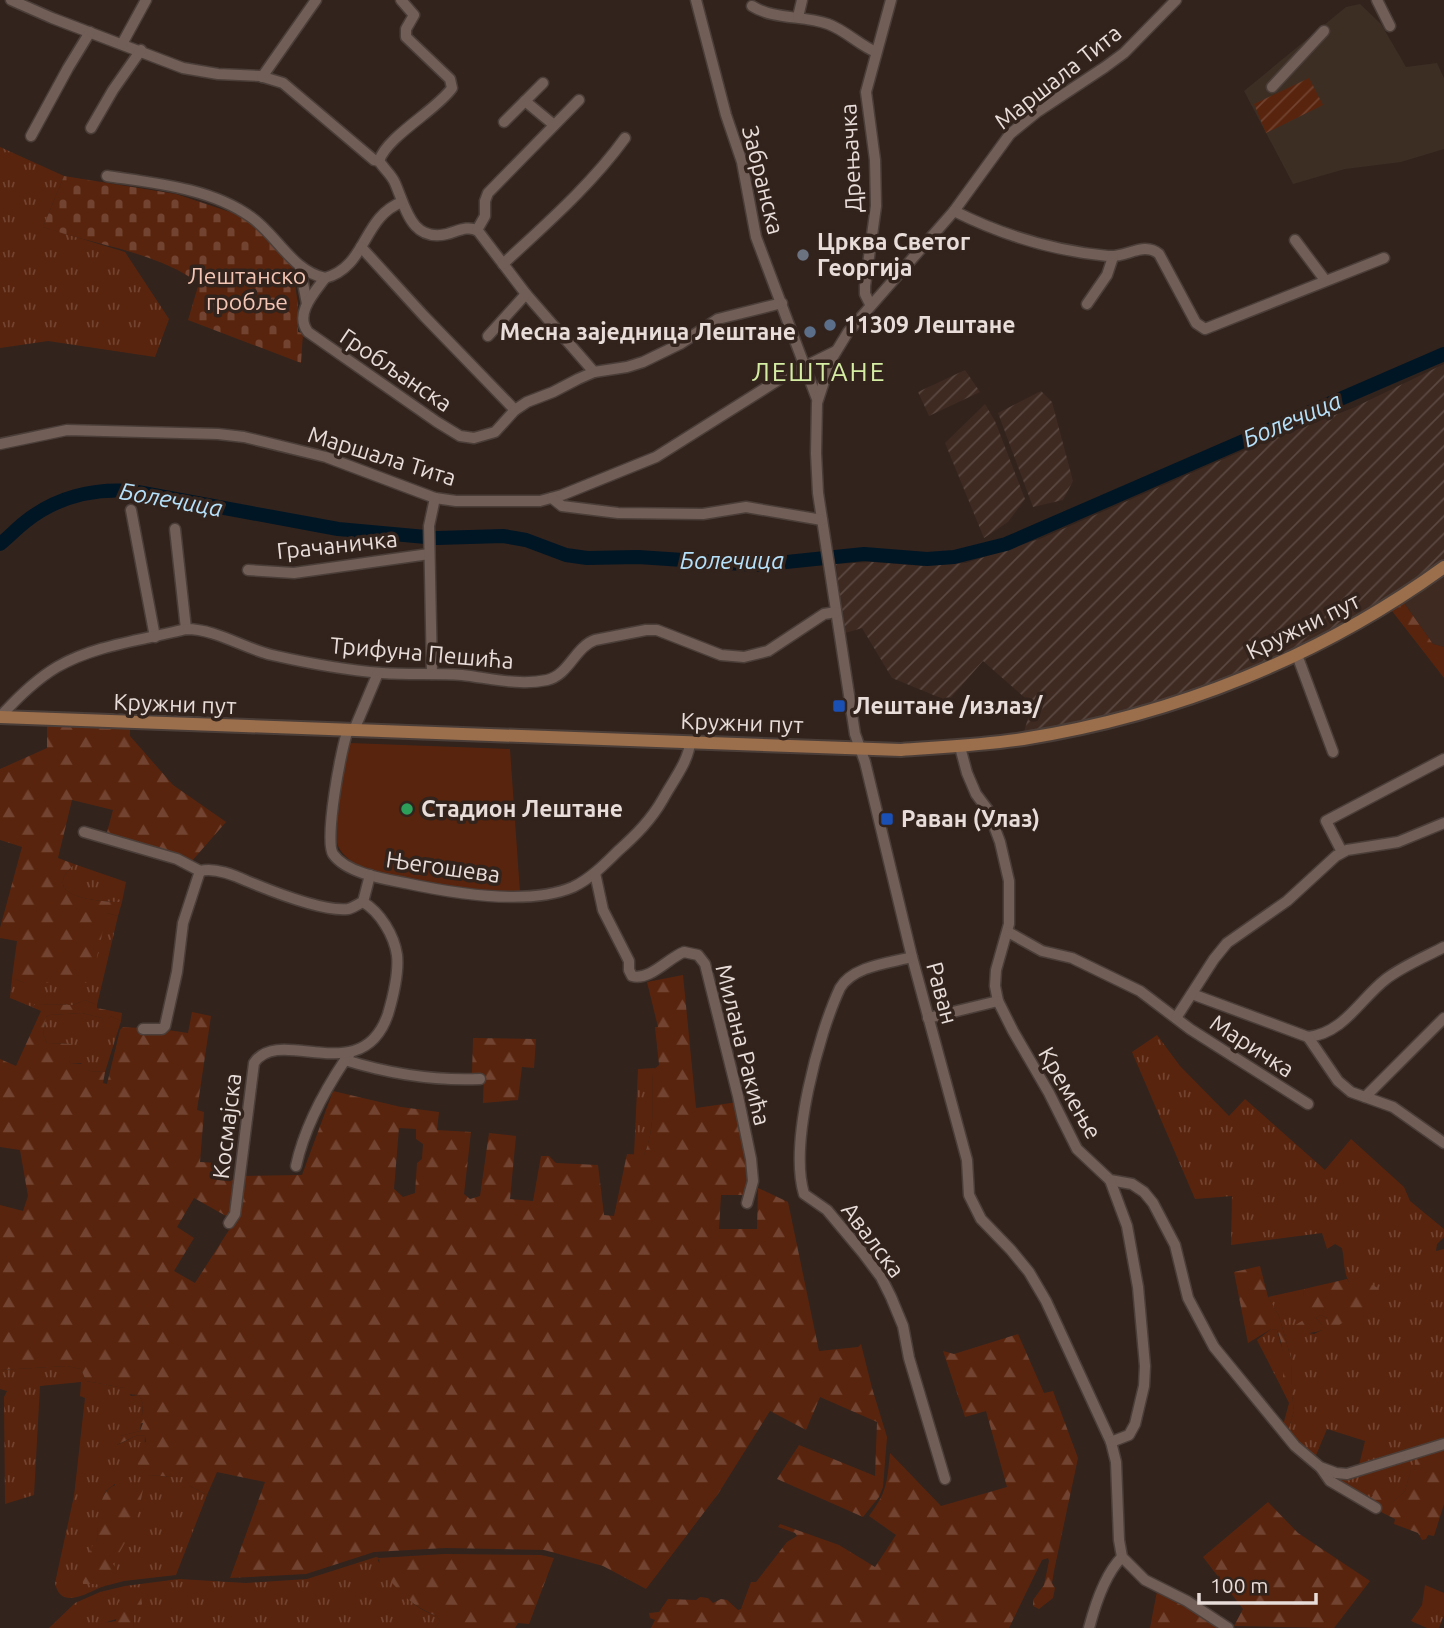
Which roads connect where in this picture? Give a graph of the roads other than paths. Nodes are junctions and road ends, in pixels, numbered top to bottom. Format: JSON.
{"nodes":[{"id":1,"x":11,"y":0,"type":"edge"},
{"id":2,"x":146,"y":0,"type":"edge"},
{"id":3,"x":316,"y":0,"type":"edge"},
{"id":4,"x":401,"y":0,"type":"edge"},
{"id":5,"x":696,"y":0,"type":"edge"},
{"id":6,"x":802,"y":0,"type":"edge"},
{"id":7,"x":891,"y":0,"type":"edge"},
{"id":8,"x":1176,"y":0,"type":"edge"},
{"id":9,"x":1377,"y":0,"type":"edge"},
{"id":10,"x":752,"y":6,"type":"dead end"},
{"id":11,"x":798,"y":17,"type":"junction"},
{"id":12,"x":1390,"y":26,"type":"dead end"},
{"id":13,"x":1324,"y":31,"type":"dead end"},
{"id":14,"x":90,"y":32,"type":"junction"},
{"id":15,"x":122,"y":44,"type":"junction"},
{"id":16,"x":141,"y":51,"type":"junction"},
{"id":17,"x":876,"y":52,"type":"junction"},
{"id":18,"x":262,"y":77,"type":"junction"},
{"id":19,"x":542,"y":83,"type":"dead end"},
{"id":20,"x":1272,"y":87,"type":"dead end"},
{"id":21,"x":579,"y":100,"type":"dead end"},
{"id":22,"x":525,"y":101,"type":"junction"},
{"id":23,"x":504,"y":122,"type":"dead end"},
{"id":24,"x":554,"y":125,"type":"junction"},
{"id":25,"x":91,"y":128,"type":"dead end"},
{"id":26,"x":31,"y":136,"type":"dead end"},
{"id":27,"x":625,"y":138,"type":"dead end"},
{"id":28,"x":379,"y":161,"type":"junction"},
{"id":29,"x":107,"y":176,"type":"dead end"},
{"id":30,"x":402,"y":202,"type":"junction"},
{"id":31,"x":954,"y":211,"type":"junction"},
{"id":32,"x":477,"y":230,"type":"junction"},
{"id":33,"x":1295,"y":240,"type":"dead end"},
{"id":34,"x":361,"y":247,"type":"junction"},
{"id":35,"x":1113,"y":257,"type":"junction"},
{"id":36,"x":1384,"y":258,"type":"dead end"},
{"id":37,"x":503,"y":264,"type":"junction"},
{"id":38,"x":300,"y":267,"type":"junction"},
{"id":39,"x":325,"y":278,"type":"junction"},
{"id":40,"x":1325,"y":280,"type":"junction"},
{"id":41,"x":526,"y":294,"type":"junction"},
{"id":42,"x":782,"y":303,"type":"junction"},
{"id":43,"x":307,"y":304,"type":"junction"},
{"id":44,"x":870,"y":304,"type":"junction"},
{"id":45,"x":1087,"y":304,"type":"dead end"},
{"id":46,"x":488,"y":336,"type":"dead end"},
{"id":47,"x":836,"y":351,"type":"junction"},
{"id":48,"x":805,"y":366,"type":"junction"},
{"id":49,"x":594,"y":372,"type":"junction"},
{"id":50,"x":817,"y":403,"type":"junction"},
{"id":51,"x":515,"y":410,"type":"junction"},
{"id":52,"x":0,"y":444,"type":"edge"},
{"id":53,"x":435,"y":498,"type":"junction"},
{"id":54,"x":552,"y":498,"type":"junction"},
{"id":55,"x":131,"y":510,"type":"dead end"},
{"id":56,"x":822,"y":520,"type":"junction"},
{"id":57,"x":174,"y":529,"type":"dead end"},
{"id":58,"x":429,"y":548,"type":"junction"},
{"id":59,"x":1444,"y":567,"type":"edge"},
{"id":60,"x":248,"y":570,"type":"dead end"},
{"id":61,"x":836,"y":612,"type":"junction"},
{"id":62,"x":186,"y":629,"type":"junction"},
{"id":63,"x":155,"y":637,"type":"junction"},
{"id":64,"x":1297,"y":654,"type":"junction"},
{"id":65,"x":378,"y":673,"type":"junction"},
{"id":66,"x":432,"y":674,"type":"junction"},
{"id":67,"x":0,"y":717,"type":"edge"},
{"id":68,"x":351,"y":730,"type":"junction"},
{"id":69,"x":690,"y":742,"type":"junction"},
{"id":70,"x":960,"y":747,"type":"junction"},
{"id":71,"x":859,"y":748,"type":"junction"},
{"id":72,"x":1333,"y":752,"type":"dead end"},
{"id":73,"x":1444,"y":759,"type":"edge"},
{"id":74,"x":1444,"y":823,"type":"edge"},
{"id":75,"x":84,"y":832,"type":"dead end"},
{"id":76,"x":1342,"y":852,"type":"junction"},
{"id":77,"x":200,"y":871,"type":"junction"},
{"id":78,"x":594,"y":873,"type":"junction"},
{"id":79,"x":370,"y":875,"type":"junction"},
{"id":80,"x":362,"y":902,"type":"junction"},
{"id":81,"x":1008,"y":932,"type":"junction"},
{"id":82,"x":1444,"y":947,"type":"edge"},
{"id":83,"x":912,"y":957,"type":"junction"},
{"id":84,"x":1192,"y":994,"type":"junction"},
{"id":85,"x":998,"y":1002,"type":"junction"},
{"id":86,"x":928,"y":1018,"type":"junction"},
{"id":87,"x":1176,"y":1018,"type":"junction"},
{"id":88,"x":1444,"y":1018,"type":"edge"},
{"id":89,"x":143,"y":1029,"type":"dead end"},
{"id":90,"x":1308,"y":1037,"type":"junction"},
{"id":91,"x":348,"y":1056,"type":"junction"},
{"id":92,"x":480,"y":1079,"type":"dead end"},
{"id":93,"x":1365,"y":1097,"type":"junction"},
{"id":94,"x":1308,"y":1104,"type":"dead end"},
{"id":95,"x":1444,"y":1143,"type":"edge"},
{"id":96,"x":296,"y":1166,"type":"dead end"},
{"id":97,"x":1110,"y":1180,"type":"junction"},
{"id":98,"x":747,"y":1203,"type":"dead end"},
{"id":99,"x":229,"y":1223,"type":"dead end"},
{"id":100,"x":1111,"y":1442,"type":"junction"},
{"id":101,"x":1444,"y":1444,"type":"edge"},
{"id":102,"x":1320,"y":1467,"type":"junction"},
{"id":103,"x":945,"y":1479,"type":"dead end"},
{"id":104,"x":1376,"y":1508,"type":"dead end"},
{"id":105,"x":1122,"y":1557,"type":"junction"},
{"id":106,"x":1089,"y":1628,"type":"edge"},
{"id":107,"x":1227,"y":1628,"type":"edge"}],
"edges":[{"from":1,"to":14,"type":"street"},
{"from":2,"to":15,"type":"street"},
{"from":3,"to":18,"type":"street"},
{"from":4,"to":28,"type":"street"},
{"from":5,"to":42,"type":"street","name":"Забранска"},
{"from":6,"to":11,"type":"street"},
{"from":7,"to":17,"type":"street","name":"Дрењачка"},
{"from":8,"to":31,"type":"street","name":"Маршала Тита"},
{"from":9,"to":12,"type":"street"},
{"from":10,"to":11,"type":"street"},
{"from":11,"to":17,"type":"street"},
{"from":13,"to":20,"type":"street"},
{"from":14,"to":15,"type":"street"},
{"from":14,"to":26,"type":"street"},
{"from":15,"to":16,"type":"street"},
{"from":16,"to":18,"type":"street"},
{"from":16,"to":25,"type":"street"},
{"from":17,"to":44,"type":"street","name":"Дрењачка"},
{"from":18,"to":28,"type":"street"},
{"from":19,"to":22,"type":"street"},
{"from":21,"to":24,"type":"street"},
{"from":22,"to":23,"type":"street"},
{"from":22,"to":24,"type":"street"},
{"from":24,"to":32,"type":"street"},
{"from":27,"to":37,"type":"street"},
{"from":28,"to":30,"type":"street"},
{"from":29,"to":38,"type":"street"},
{"from":30,"to":32,"type":"street"},
{"from":30,"to":34,"type":"street"},
{"from":31,"to":35,"type":"street"},
{"from":31,"to":44,"type":"street","name":"Маршала Тита"},
{"from":32,"to":37,"type":"street"},
{"from":33,"to":40,"type":"street"},
{"from":34,"to":39,"type":"street"},
{"from":34,"to":51,"type":"street","name":"Гробљанска"},
{"from":35,"to":40,"type":"street"},
{"from":35,"to":45,"type":"street"},
{"from":36,"to":40,"type":"street"},
{"from":37,"to":41,"type":"street"},
{"from":38,"to":39,"type":"street"},
{"from":38,"to":43,"type":"street"},
{"from":39,"to":43,"type":"street"},
{"from":41,"to":46,"type":"street"},
{"from":41,"to":49,"type":"street"},
{"from":42,"to":48,"type":"street","name":"Забранска"},
{"from":42,"to":49,"type":"street","name":"Гробљанска"},
{"from":43,"to":51,"type":"street","name":"Гробљанска"},
{"from":44,"to":47,"type":"street","name":"Маршала Тита"},
{"from":47,"to":48,"type":"street","name":"Маршала Тита"},
{"from":47,"to":50,"type":"street","name":"Раван"},
{"from":48,"to":50,"type":"street","name":"Раван"},
{"from":48,"to":54,"type":"street","name":"Маршала Тита"},
{"from":49,"to":51,"type":"street","name":"Гробљанска"},
{"from":50,"to":56,"type":"street","name":"Раван"},
{"from":52,"to":53,"type":"street","name":"Маршала Тита"},
{"from":53,"to":54,"type":"street","name":"Маршала Тита"},
{"from":53,"to":58,"type":"street"},
{"from":54,"to":56,"type":"street"},
{"from":55,"to":63,"type":"street"},
{"from":56,"to":61,"type":"street","name":"Раван"},
{"from":57,"to":62,"type":"street"},
{"from":58,"to":60,"type":"street","name":"Грачаничка"},
{"from":58,"to":66,"type":"street"},
{"from":59,"to":64,"type":"main road","name":"Кружни пут"},
{"from":61,"to":66,"type":"street","name":"Трифуна Пешића"},
{"from":61,"to":71,"type":"street","name":"Раван"},
{"from":62,"to":63,"type":"street","name":"Трифуна Пешића"},
{"from":62,"to":65,"type":"street","name":"Трифуна Пешића"},
{"from":63,"to":67,"type":"street","name":"Трифуна Пешића"},
{"from":64,"to":70,"type":"main road","name":"Кружни пут"},
{"from":64,"to":72,"type":"street"},
{"from":65,"to":66,"type":"street","name":"Трифуна Пешића"},
{"from":65,"to":68,"type":"street","name":"Његошева"},
{"from":67,"to":68,"type":"main road","name":"Кружни пут"},
{"from":68,"to":69,"type":"main road","name":"Кружни пут"},
{"from":68,"to":79,"type":"street","name":"Његошева"},
{"from":69,"to":71,"type":"main road","name":"Кружни пут"},
{"from":69,"to":78,"type":"street","name":"Његошева"},
{"from":70,"to":71,"type":"main road","name":"Кружни пут"},
{"from":70,"to":81,"type":"street","name":"Кремење"},
{"from":71,"to":83,"type":"street","name":"Раван"},
{"from":73,"to":76,"type":"street"},
{"from":74,"to":76,"type":"street"},
{"from":75,"to":77,"type":"street"},
{"from":76,"to":84,"type":"street"},
{"from":77,"to":80,"type":"street"},
{"from":77,"to":89,"type":"street"},
{"from":78,"to":79,"type":"street","name":"Његошева"},
{"from":78,"to":98,"type":"street","name":"Милана Ракића"},
{"from":79,"to":80,"type":"street"},
{"from":80,"to":91,"type":"street"},
{"from":81,"to":85,"type":"street","name":"Кремење"},
{"from":81,"to":87,"type":"street","name":"Маричка"},
{"from":82,"to":90,"type":"street"},
{"from":83,"to":86,"type":"street","name":"Раван"},
{"from":83,"to":103,"type":"street","name":"Авалска"},
{"from":84,"to":87,"type":"street"},
{"from":84,"to":90,"type":"street"},
{"from":85,"to":86,"type":"street"},
{"from":85,"to":97,"type":"street","name":"Кремење"},
{"from":86,"to":100,"type":"street","name":"Раван"},
{"from":87,"to":94,"type":"street","name":"Маричка"},
{"from":88,"to":93,"type":"street"},
{"from":90,"to":93,"type":"street"},
{"from":91,"to":92,"type":"street","name":"Космајска"},
{"from":91,"to":96,"type":"street"},
{"from":91,"to":99,"type":"street","name":"Космајска"},
{"from":93,"to":95,"type":"street"},
{"from":97,"to":100,"type":"street"},
{"from":97,"to":102,"type":"street","name":"Кремење"},
{"from":100,"to":105,"type":"street","name":"Раван"},
{"from":101,"to":102,"type":"street"},
{"from":102,"to":104,"type":"street","name":"Кремење"},
{"from":105,"to":106,"type":"street"},
{"from":105,"to":107,"type":"street"}]}
